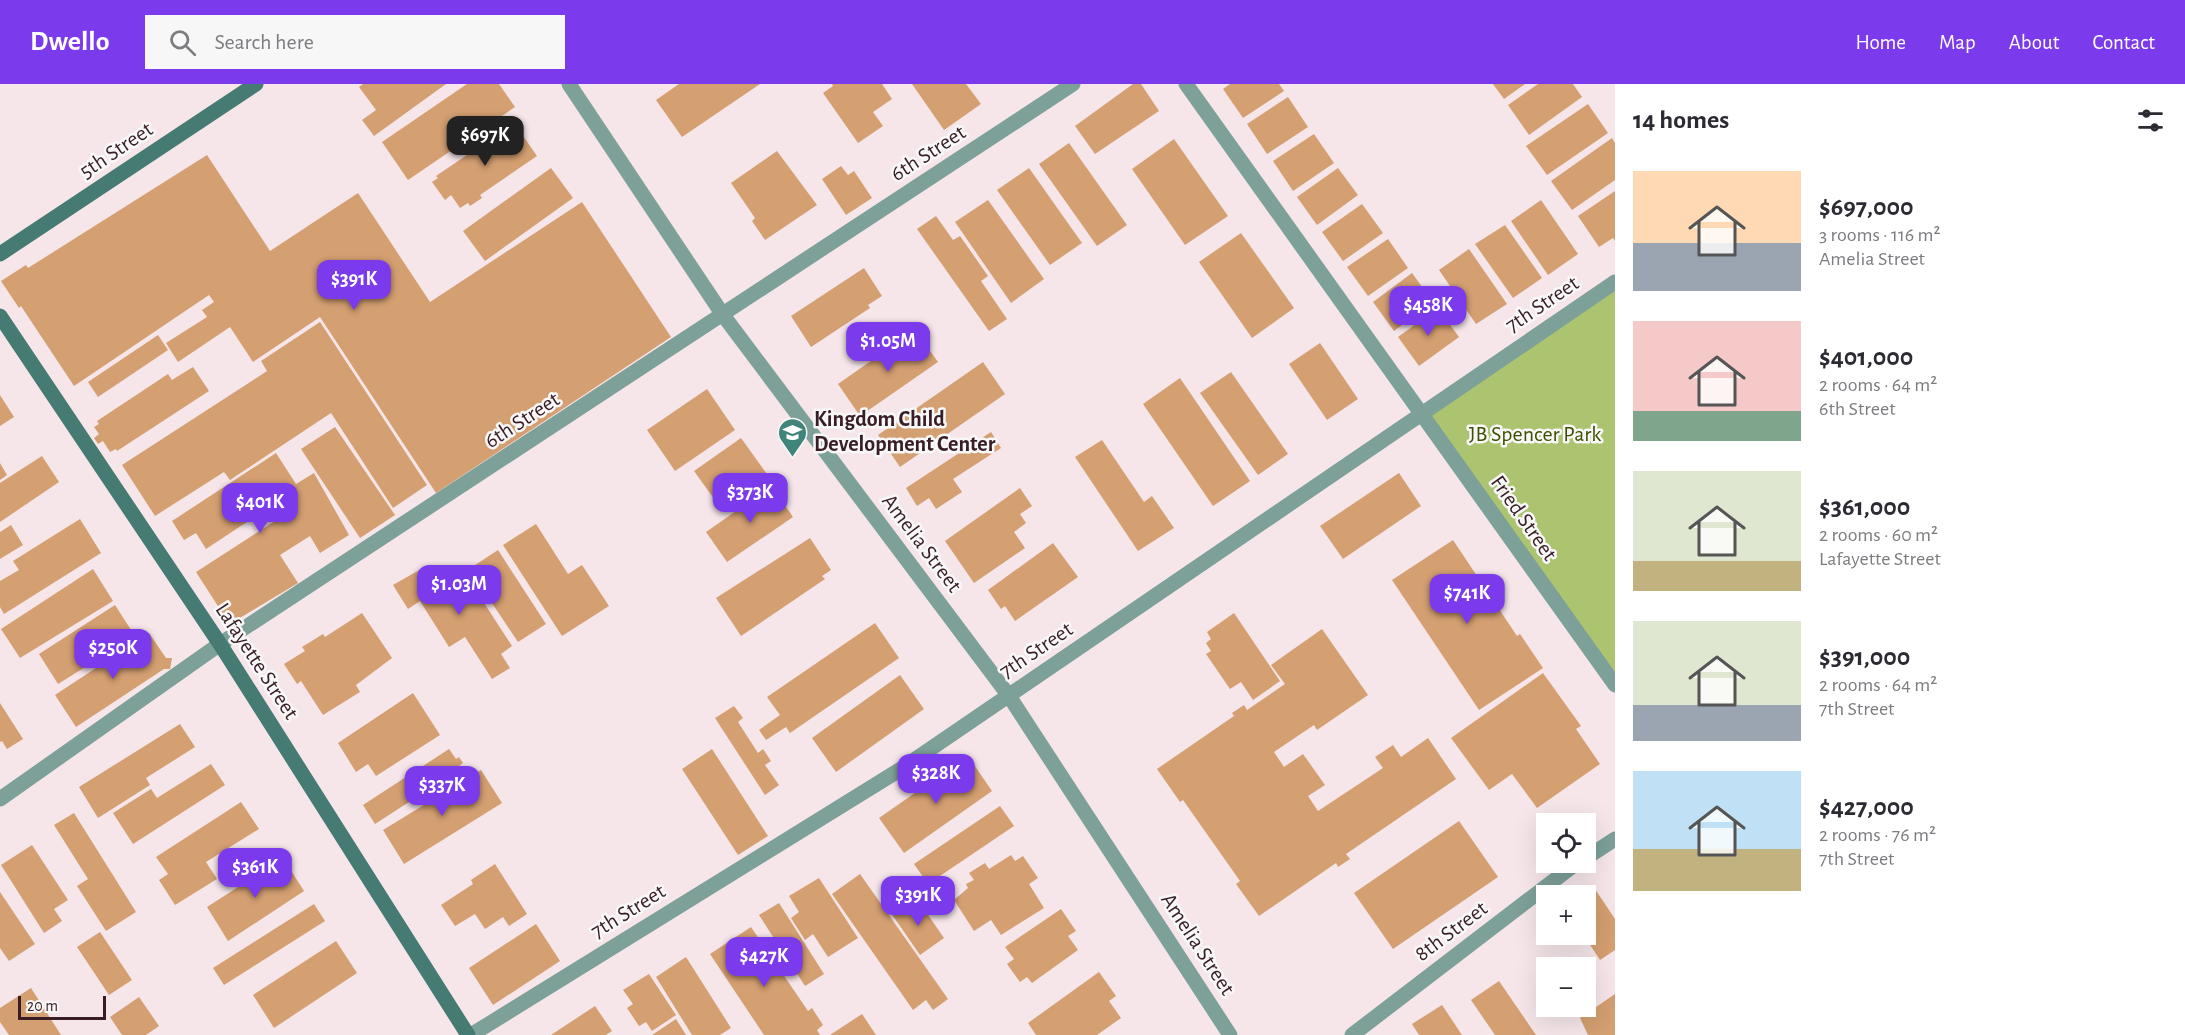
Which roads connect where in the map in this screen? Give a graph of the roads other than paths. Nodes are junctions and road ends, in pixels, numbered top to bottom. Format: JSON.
{"nodes":[{"id":1,"x":256,"y":84,"type":"edge"},
{"id":2,"x":569,"y":84,"type":"edge"},
{"id":3,"x":1073,"y":84,"type":"edge"},
{"id":4,"x":1186,"y":84,"type":"edge"},
{"id":5,"x":0,"y":254,"type":"edge"},
{"id":6,"x":1615,"y":282,"type":"edge"},
{"id":7,"x":723,"y":315,"type":"junction"},
{"id":8,"x":0,"y":316,"type":"edge"},
{"id":9,"x":1422,"y":413,"type":"junction"},
{"id":10,"x":220,"y":645,"type":"junction"},
{"id":11,"x":1615,"y":685,"type":"edge"},
{"id":12,"x":1009,"y":696,"type":"junction"},
{"id":13,"x":0,"y":799,"type":"edge"},
{"id":14,"x":1615,"y":839,"type":"edge"},
{"id":15,"x":1596,"y":851,"type":"edge"},
{"id":16,"x":1564,"y":873,"type":"edge"},
{"id":17,"x":470,"y":1035,"type":"edge"},
{"id":18,"x":1230,"y":1035,"type":"edge"},
{"id":19,"x":1352,"y":1035,"type":"edge"}],
"edges":[{"from":1,"to":5,"type":"main road","name":"5th Street"},
{"from":2,"to":7,"type":"street","name":"Amelia Street"},
{"from":3,"to":7,"type":"street","name":"6th Street"},
{"from":4,"to":9,"type":"street","name":"Fried Street"},
{"from":6,"to":9,"type":"street","name":"7th Street"},
{"from":7,"to":10,"type":"street","name":"6th Street"},
{"from":7,"to":12,"type":"street","name":"Amelia Street"},
{"from":8,"to":10,"type":"main road","name":"Lafayette Street"},
{"from":9,"to":11,"type":"street","name":"Fried Street"},
{"from":9,"to":12,"type":"street","name":"7th Street"},
{"from":10,"to":13,"type":"street","name":"6th Street"},
{"from":10,"to":17,"type":"main road","name":"Lafayette Street"},
{"from":12,"to":17,"type":"street","name":"7th Street"},
{"from":12,"to":18,"type":"street","name":"Amelia Street"},
{"from":14,"to":15,"type":"street"},
{"from":16,"to":19,"type":"street","name":"8th Street"}]}
